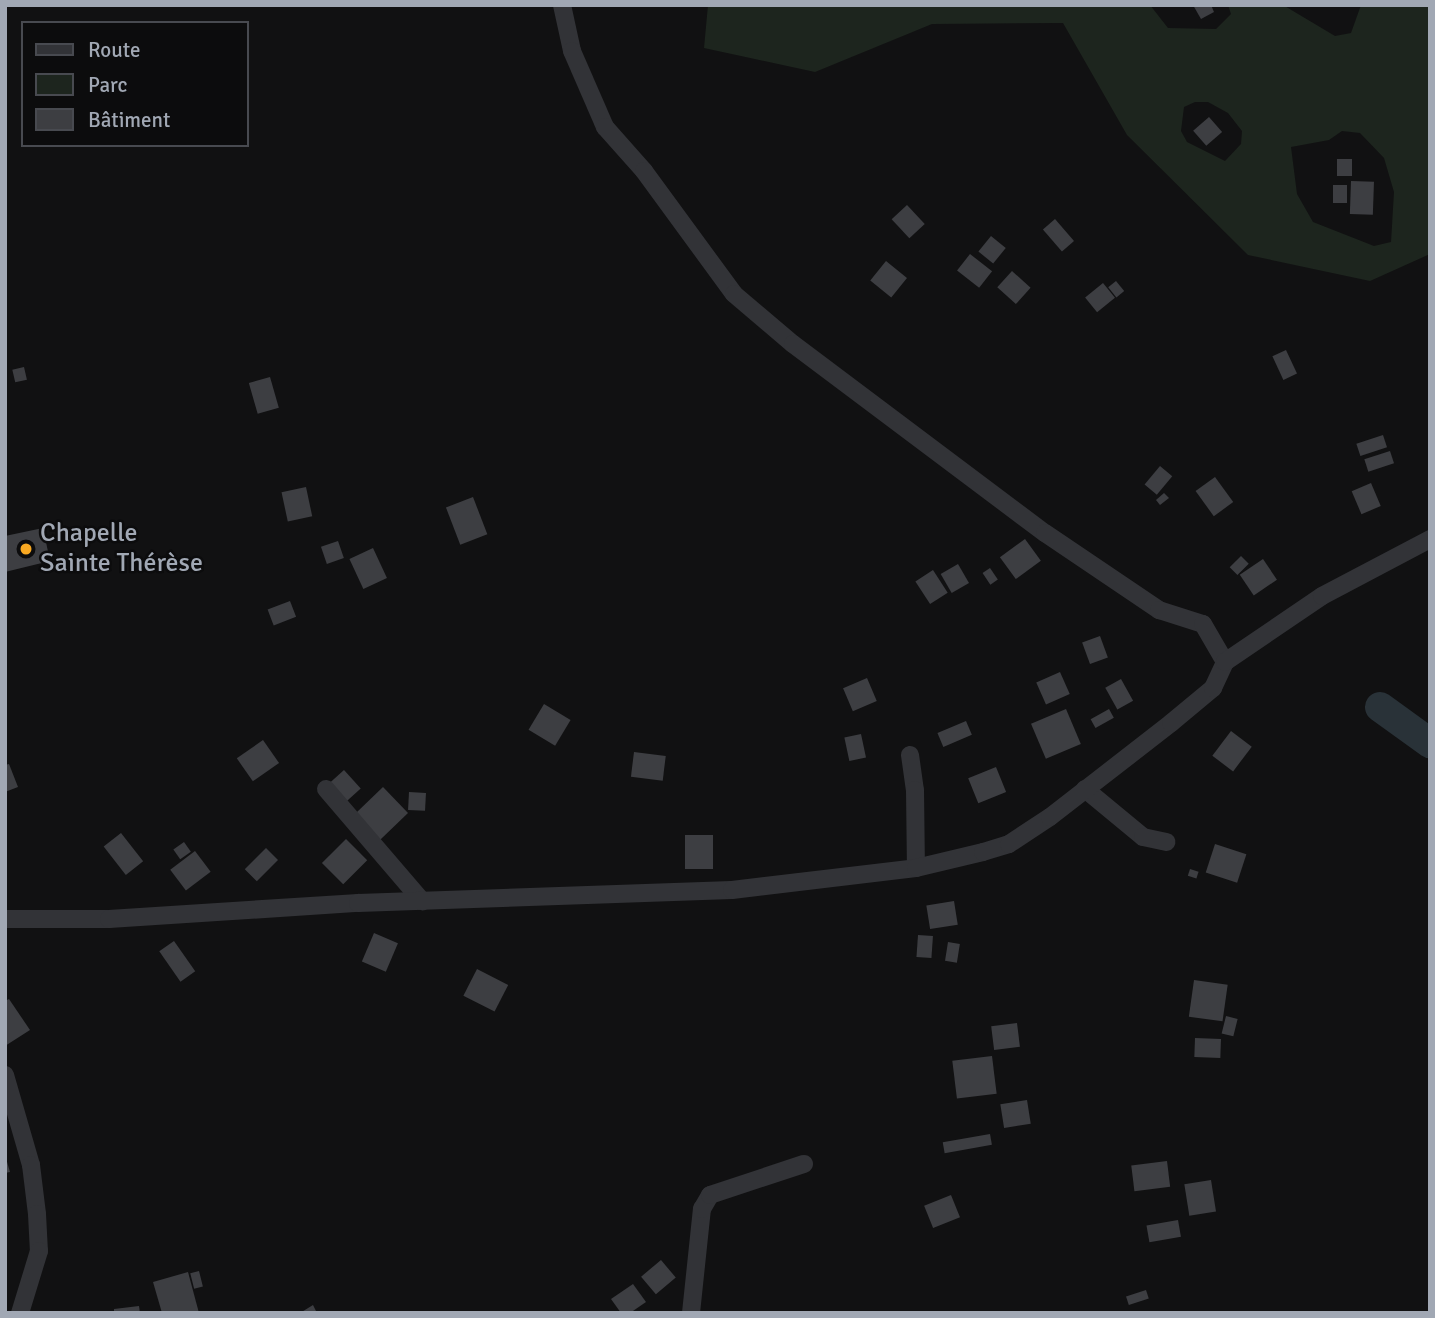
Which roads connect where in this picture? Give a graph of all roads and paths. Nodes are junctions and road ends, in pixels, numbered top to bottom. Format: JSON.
{"nodes":[{"id":1,"x":562,"y":5,"type":"edge"},
{"id":2,"x":1430,"y":539,"type":"edge"},
{"id":3,"x":1225,"y":662,"type":"junction"},
{"id":4,"x":910,"y":754,"type":"dead end"},
{"id":5,"x":326,"y":789,"type":"dead end"},
{"id":6,"x":1085,"y":789,"type":"junction"},
{"id":7,"x":1167,"y":842,"type":"dead end"},
{"id":8,"x":916,"y":868,"type":"junction"},
{"id":9,"x":422,"y":901,"type":"junction"},
{"id":10,"x":5,"y":919,"type":"edge"},
{"id":11,"x":5,"y":1075,"type":"edge"},
{"id":12,"x":804,"y":1164,"type":"dead end"},
{"id":13,"x":20,"y":1313,"type":"edge"},
{"id":14,"x":691,"y":1313,"type":"edge"}],
"edges":[{"from":1,"to":3,"type":"street"},
{"from":2,"to":3,"type":"street"},
{"from":3,"to":6,"type":"street"},
{"from":4,"to":8,"type":"street"},
{"from":5,"to":9,"type":"street"},
{"from":6,"to":7,"type":"street"},
{"from":6,"to":8,"type":"street"},
{"from":8,"to":9,"type":"street"},
{"from":9,"to":10,"type":"street"},
{"from":11,"to":13,"type":"street"},
{"from":12,"to":14,"type":"street"}]}
